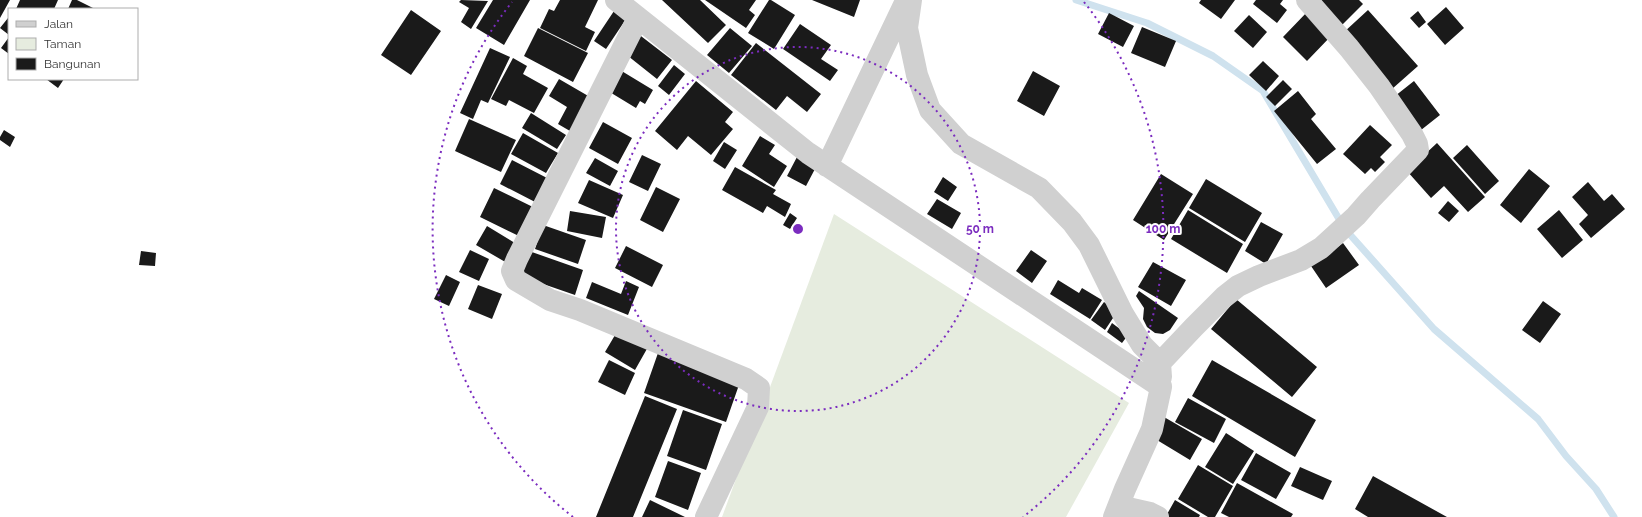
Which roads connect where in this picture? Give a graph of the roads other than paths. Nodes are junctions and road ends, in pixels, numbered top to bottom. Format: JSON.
{"nodes":[{"id":1,"x":616,"y":0,"type":"edge"},
{"id":2,"x":907,"y":0,"type":"edge"},
{"id":3,"x":911,"y":0,"type":"edge"},
{"id":4,"x":1307,"y":0,"type":"edge"},
{"id":5,"x":638,"y":18,"type":"junction"},
{"id":6,"x":827,"y":166,"type":"junction"},
{"id":7,"x":1160,"y":363,"type":"junction"},
{"id":8,"x":1161,"y":387,"type":"junction"},
{"id":9,"x":1116,"y":512,"type":"edge"},
{"id":10,"x":706,"y":517,"type":"edge"},
{"id":11,"x":1158,"y":517,"type":"edge"}],
"edges":[{"from":1,"to":5,"type":"street"},
{"from":2,"to":6,"type":"street"},
{"from":3,"to":7,"type":"street"},
{"from":4,"to":7,"type":"street"},
{"from":5,"to":6,"type":"street"},
{"from":5,"to":10,"type":"street"},
{"from":6,"to":8,"type":"street"},
{"from":7,"to":8,"type":"street"},
{"from":8,"to":9,"type":"street"},
{"from":9,"to":11,"type":"street"}]}
